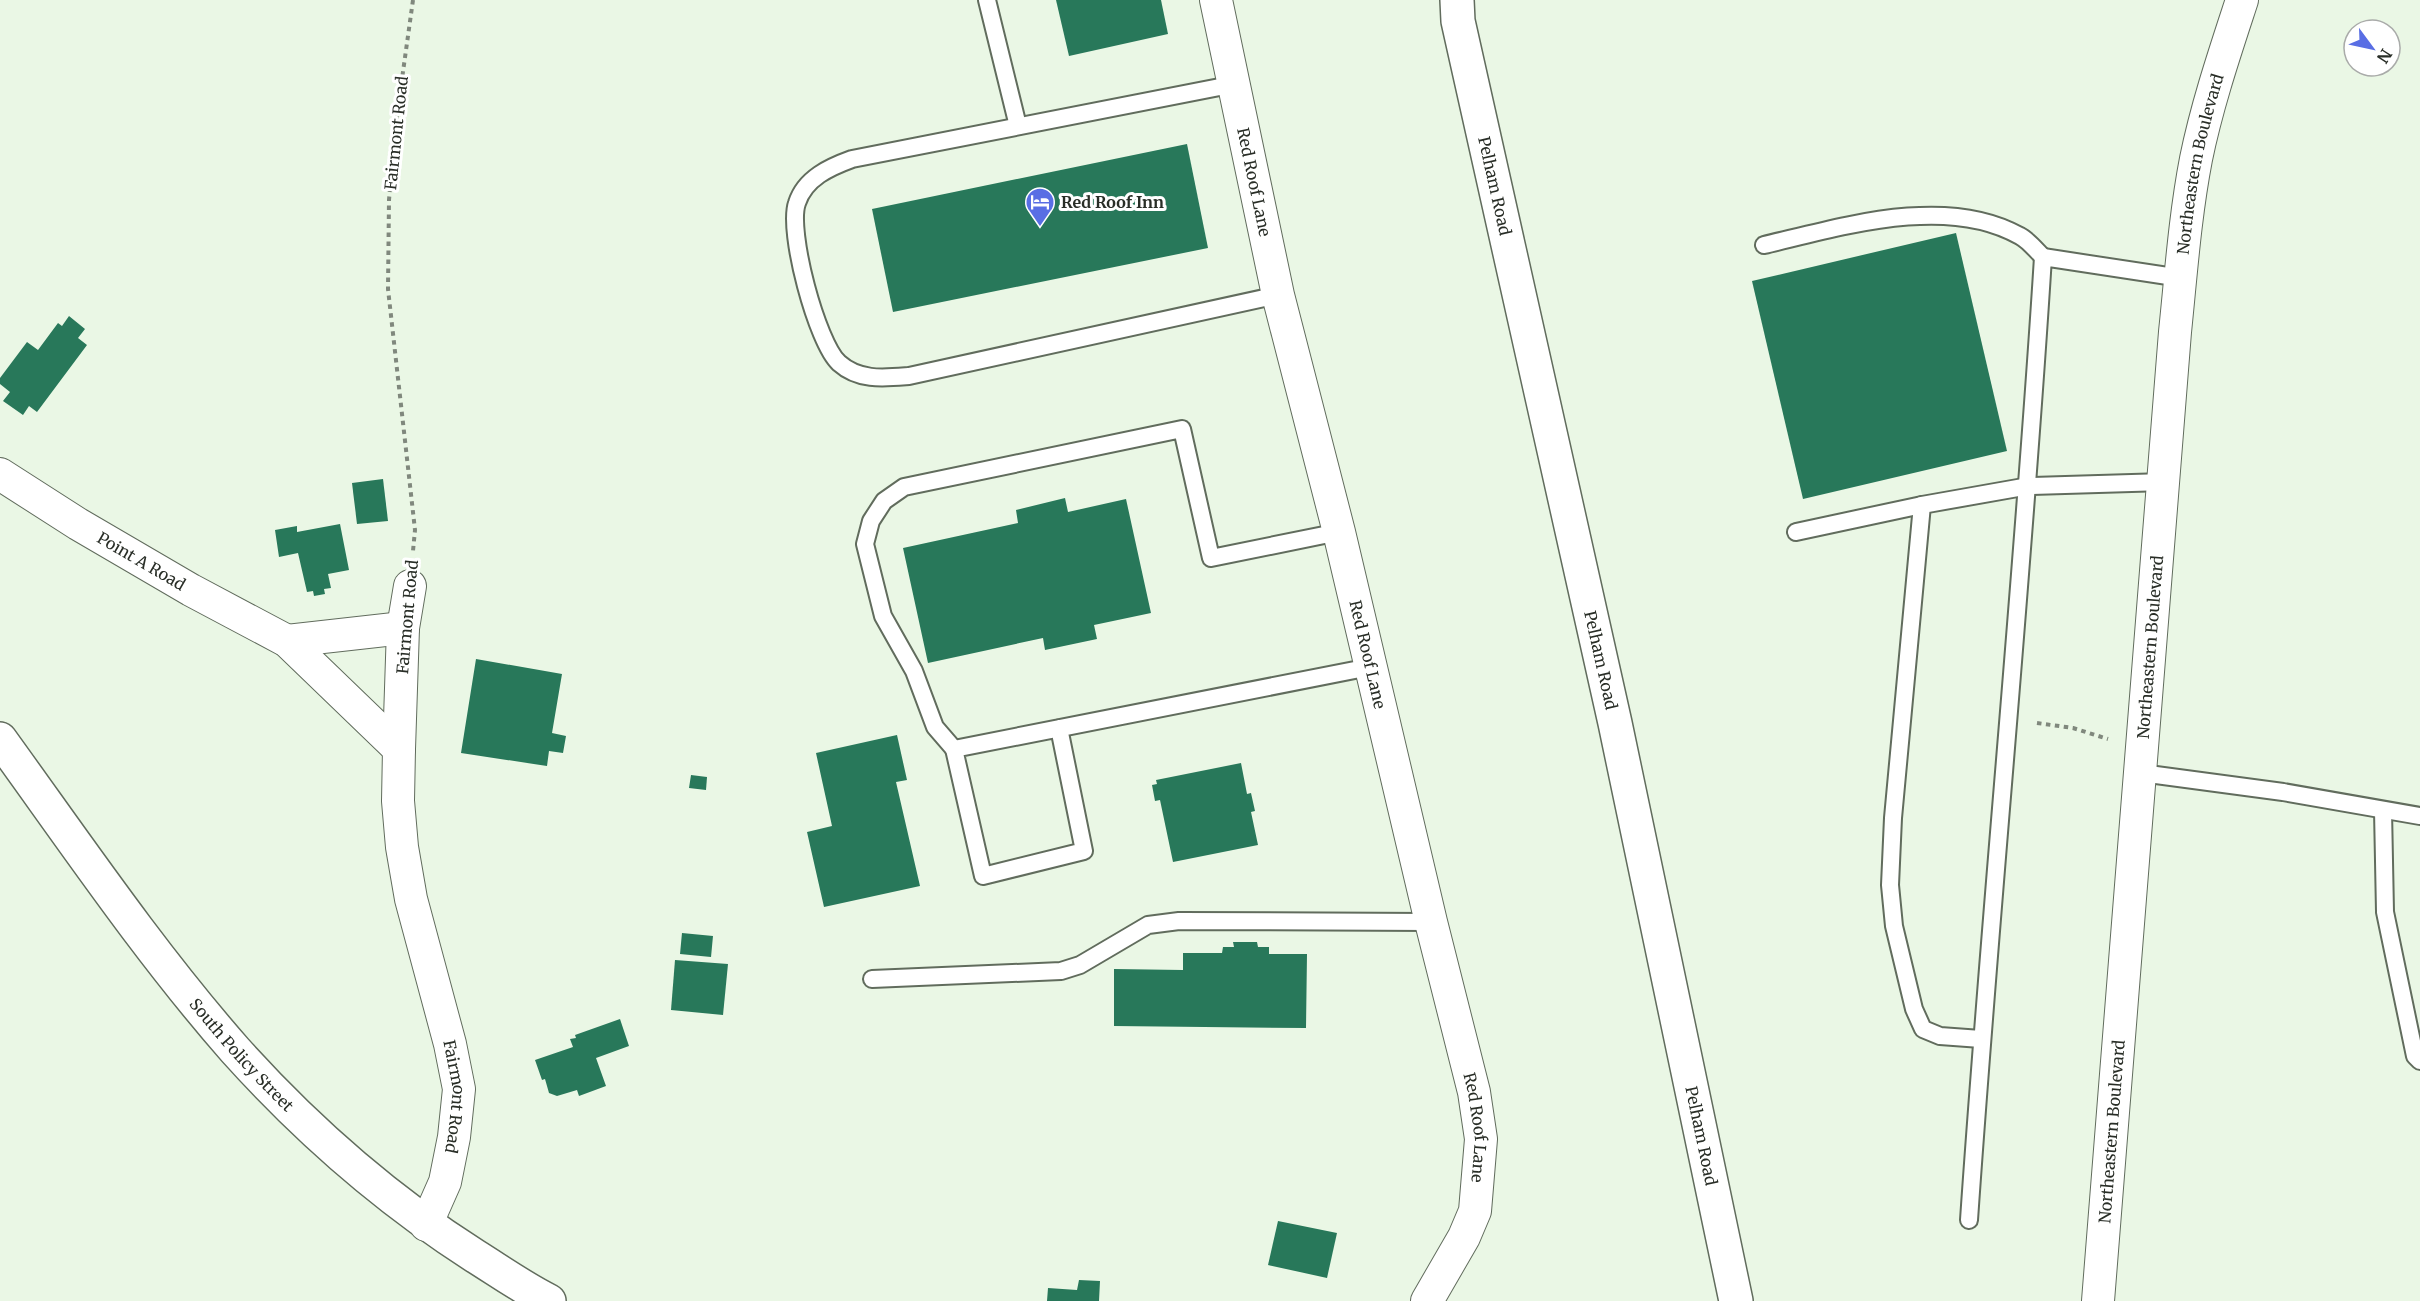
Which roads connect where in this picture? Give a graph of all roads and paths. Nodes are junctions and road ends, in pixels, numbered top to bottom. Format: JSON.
{"nodes":[{"id":1,"x":413,"y":0,"type":"edge"},
{"id":2,"x":987,"y":0,"type":"edge"},
{"id":3,"x":1216,"y":0,"type":"edge"},
{"id":4,"x":2242,"y":0,"type":"edge"},
{"id":5,"x":1454,"y":7,"type":"edge"},
{"id":6,"x":1235,"y":84,"type":"junction"},
{"id":7,"x":1018,"y":126,"type":"junction"},
{"id":8,"x":1764,"y":245,"type":"dead end"},
{"id":9,"x":2043,"y":257,"type":"junction"},
{"id":10,"x":2181,"y":278,"type":"junction"},
{"id":11,"x":1278,"y":295,"type":"junction"},
{"id":12,"x":0,"y":474,"type":"edge"},
{"id":13,"x":2165,"y":482,"type":"junction"},
{"id":14,"x":2029,"y":486,"type":"junction"},
{"id":15,"x":1922,"y":505,"type":"junction"},
{"id":16,"x":1339,"y":532,"type":"junction"},
{"id":17,"x":1796,"y":532,"type":"dead end"},
{"id":18,"x":410,"y":586,"type":"joint"},
{"id":19,"x":403,"y":628,"type":"junction"},
{"id":20,"x":287,"y":641,"type":"junction"},
{"id":21,"x":1370,"y":667,"type":"junction"},
{"id":22,"x":2008,"y":720,"type":"junction"},
{"id":23,"x":1059,"y":728,"type":"junction"},
{"id":24,"x":0,"y":739,"type":"edge"},
{"id":25,"x":2112,"y":740,"type":"dead end"},
{"id":26,"x":954,"y":748,"type":"junction"},
{"id":27,"x":399,"y":750,"type":"junction"},
{"id":28,"x":2141,"y":772,"type":"junction"},
{"id":29,"x":2383,"y":810,"type":"junction"},
{"id":30,"x":2420,"y":816,"type":"edge"},
{"id":31,"x":1431,"y":922,"type":"junction"},
{"id":32,"x":872,"y":979,"type":"dead end"},
{"id":33,"x":1981,"y":1039,"type":"junction"},
{"id":34,"x":2420,"y":1060,"type":"edge"},
{"id":35,"x":1969,"y":1220,"type":"dead end"},
{"id":36,"x":426,"y":1225,"type":"junction"},
{"id":37,"x":549,"y":1301,"type":"edge"},
{"id":38,"x":1427,"y":1301,"type":"edge"},
{"id":39,"x":1736,"y":1301,"type":"edge"},
{"id":40,"x":2098,"y":1301,"type":"edge"}],
"edges":[{"from":1,"to":18,"type":"path","name":"Fairmont Road"},
{"from":2,"to":7,"type":"lane"},
{"from":3,"to":6,"type":"street","name":"Red Roof Lane"},
{"from":4,"to":10,"type":"street","name":"Northeastern Boulevard"},
{"from":5,"to":39,"type":"main road","name":"Pelham Road"},
{"from":6,"to":7,"type":"lane"},
{"from":6,"to":11,"type":"street","name":"Red Roof Lane"},
{"from":7,"to":11,"type":"lane"},
{"from":8,"to":9,"type":"lane"},
{"from":9,"to":10,"type":"lane"},
{"from":9,"to":14,"type":"lane"},
{"from":10,"to":13,"type":"street","name":"Northeastern Boulevard"},
{"from":11,"to":16,"type":"street","name":"Red Roof Lane"},
{"from":12,"to":20,"type":"street","name":"Point A Road"},
{"from":13,"to":14,"type":"lane"},
{"from":13,"to":28,"type":"street","name":"Northeastern Boulevard"},
{"from":14,"to":15,"type":"lane"},
{"from":14,"to":22,"type":"lane"},
{"from":15,"to":17,"type":"lane"},
{"from":15,"to":33,"type":"lane"},
{"from":16,"to":21,"type":"street","name":"Red Roof Lane"},
{"from":16,"to":26,"type":"lane"},
{"from":18,"to":19,"type":"street","name":"Fairmont Road"},
{"from":19,"to":20,"type":"street"},
{"from":19,"to":27,"type":"street","name":"Fairmont Road"},
{"from":20,"to":27,"type":"street","name":"Point A Road"},
{"from":21,"to":23,"type":"lane"},
{"from":21,"to":31,"type":"street","name":"Red Roof Lane"},
{"from":22,"to":25,"type":"path"},
{"from":22,"to":33,"type":"lane"},
{"from":23,"to":26,"type":"lane"},
{"from":23,"to":26,"type":"lane"},
{"from":24,"to":36,"type":"main road","name":"South Policy Street"},
{"from":27,"to":36,"type":"street","name":"Fairmont Road"},
{"from":28,"to":29,"type":"lane"},
{"from":28,"to":40,"type":"street","name":"Northeastern Boulevard"},
{"from":29,"to":30,"type":"lane"},
{"from":29,"to":34,"type":"lane"},
{"from":31,"to":32,"type":"lane"},
{"from":31,"to":38,"type":"street","name":"Red Roof Lane"},
{"from":33,"to":35,"type":"lane"},
{"from":36,"to":37,"type":"main road","name":"South Policy Street"}]}
